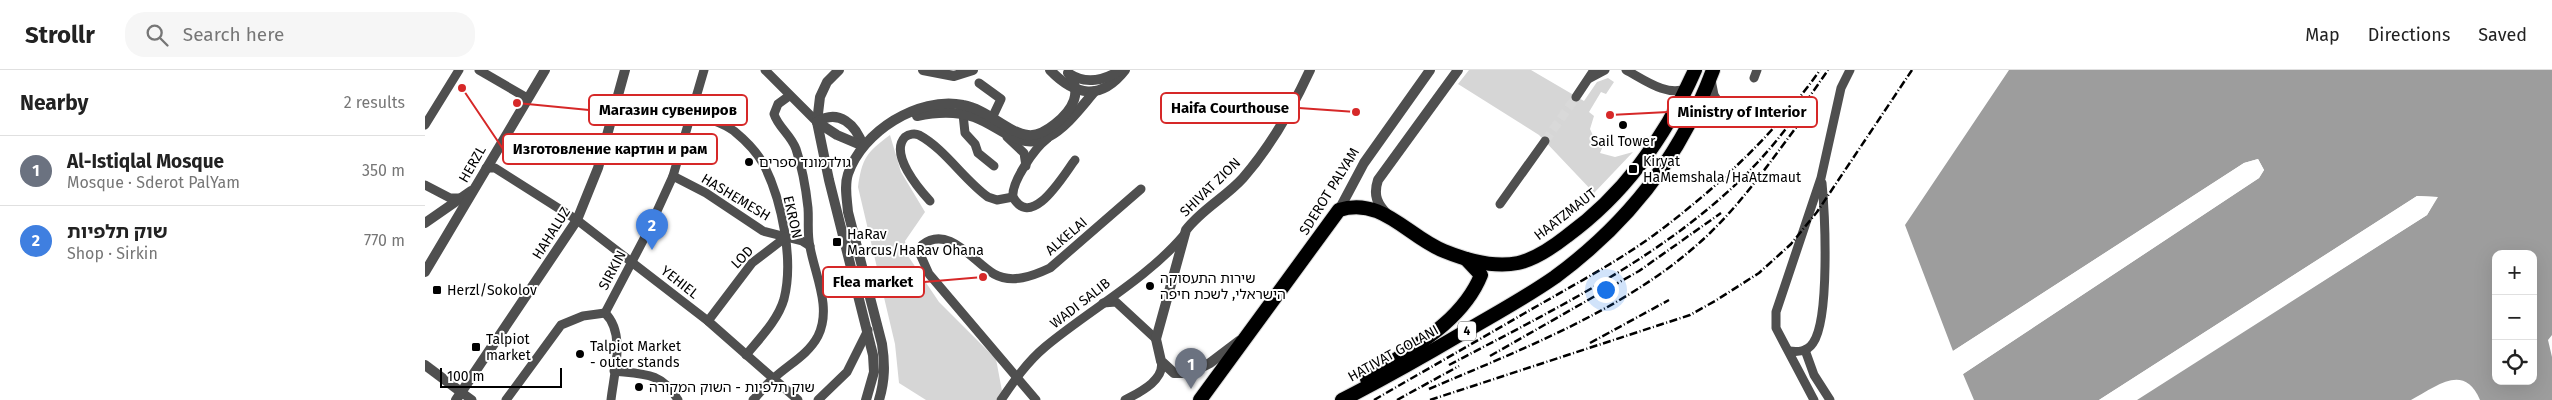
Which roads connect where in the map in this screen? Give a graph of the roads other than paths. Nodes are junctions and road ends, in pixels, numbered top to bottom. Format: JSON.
{"nodes":[{"id":1,"x":459,"y":70,"type":"edge"},
{"id":2,"x":479,"y":70,"type":"edge"},
{"id":3,"x":545,"y":70,"type":"edge"},
{"id":4,"x":625,"y":70,"type":"edge"},
{"id":5,"x":704,"y":70,"type":"edge"},
{"id":6,"x":765,"y":70,"type":"edge"},
{"id":7,"x":839,"y":70,"type":"edge"},
{"id":8,"x":923,"y":70,"type":"edge"},
{"id":9,"x":973,"y":70,"type":"edge"},
{"id":10,"x":1050,"y":70,"type":"edge"},
{"id":11,"x":1121,"y":70,"type":"edge"},
{"id":12,"x":1125,"y":70,"type":"edge"},
{"id":13,"x":1310,"y":70,"type":"edge"},
{"id":14,"x":1430,"y":70,"type":"edge"},
{"id":15,"x":1458,"y":70,"type":"edge"},
{"id":16,"x":1605,"y":70,"type":"edge"},
{"id":17,"x":1695,"y":70,"type":"edge"},
{"id":18,"x":1850,"y":70,"type":"edge"},
{"id":19,"x":1627,"y":71,"type":"edge"},
{"id":20,"x":1067,"y":72,"type":"edge"},
{"id":21,"x":1592,"y":73,"type":"edge"},
{"id":22,"x":1712,"y":73,"type":"edge"},
{"id":23,"x":979,"y":83,"type":"dead end"},
{"id":24,"x":1662,"y":88,"type":"junction"},
{"id":25,"x":1687,"y":88,"type":"junction"},
{"id":26,"x":1075,"y":90,"type":"junction"},
{"id":27,"x":1095,"y":91,"type":"junction"},
{"id":28,"x":789,"y":96,"type":"junction"},
{"id":29,"x":1576,"y":97,"type":"tunnel mouth"},
{"id":30,"x":527,"y":98,"type":"junction"},
{"id":31,"x":1723,"y":109,"type":"junction"},
{"id":32,"x":1675,"y":113,"type":"junction"},
{"id":33,"x":691,"y":114,"type":"junction"},
{"id":34,"x":963,"y":114,"type":"junction"},
{"id":35,"x":1695,"y":114,"type":"junction"},
{"id":36,"x":993,"y":116,"type":"junction"},
{"id":37,"x":899,"y":119,"type":"junction"},
{"id":38,"x":817,"y":122,"type":"junction"},
{"id":39,"x":1746,"y":122,"type":"dead end"},
{"id":40,"x":425,"y":125,"type":"edge"},
{"id":41,"x":1005,"y":134,"type":"junction"},
{"id":42,"x":1050,"y":136,"type":"junction"},
{"id":43,"x":1545,"y":141,"type":"tunnel mouth"},
{"id":44,"x":863,"y":146,"type":"junction"},
{"id":45,"x":1075,"y":160,"type":"dead end"},
{"id":46,"x":994,"y":166,"type":"dead end"},
{"id":47,"x":1026,"y":166,"type":"junction"},
{"id":48,"x":486,"y":168,"type":"junction"},
{"id":49,"x":673,"y":176,"type":"junction"},
{"id":50,"x":1821,"y":178,"type":"junction"},
{"id":51,"x":425,"y":185,"type":"edge"},
{"id":52,"x":473,"y":189,"type":"junction"},
{"id":53,"x":1141,"y":190,"type":"dead end"},
{"id":54,"x":1013,"y":197,"type":"junction"},
{"id":55,"x":461,"y":198,"type":"junction"},
{"id":56,"x":930,"y":201,"type":"dead end"},
{"id":57,"x":1500,"y":204,"type":"dead end"},
{"id":58,"x":1339,"y":210,"type":"junction"},
{"id":59,"x":1389,"y":216,"type":"junction"},
{"id":60,"x":577,"y":220,"type":"junction"},
{"id":61,"x":425,"y":223,"type":"edge"},
{"id":62,"x":1183,"y":235,"type":"junction"},
{"id":63,"x":787,"y":238,"type":"junction"},
{"id":64,"x":809,"y":246,"type":"junction"},
{"id":65,"x":1465,"y":258,"type":"junction"},
{"id":66,"x":632,"y":263,"type":"junction"},
{"id":67,"x":425,"y":272,"type":"edge"},
{"id":68,"x":1102,"y":303,"type":"junction"},
{"id":69,"x":605,"y":313,"type":"junction"},
{"id":70,"x":1260,"y":320,"type":"junction"},
{"id":71,"x":708,"y":321,"type":"junction"},
{"id":72,"x":868,"y":329,"type":"junction"},
{"id":73,"x":1156,"y":339,"type":"junction"},
{"id":74,"x":1805,"y":350,"type":"junction"},
{"id":75,"x":1789,"y":351,"type":"junction"},
{"id":76,"x":746,"y":355,"type":"junction"},
{"id":77,"x":1161,"y":361,"type":"junction"},
{"id":78,"x":425,"y":365,"type":"edge"},
{"id":79,"x":1007,"y":366,"type":"junction"},
{"id":80,"x":614,"y":370,"type":"junction"},
{"id":81,"x":1017,"y":377,"type":"junction"},
{"id":82,"x":773,"y":378,"type":"junction"},
{"id":83,"x":1009,"y":390,"type":"junction"},
{"id":84,"x":459,"y":396,"type":"edge"},
{"id":85,"x":472,"y":400,"type":"edge"},
{"id":86,"x":506,"y":400,"type":"edge"},
{"id":87,"x":611,"y":400,"type":"edge"},
{"id":88,"x":678,"y":400,"type":"edge"},
{"id":89,"x":753,"y":400,"type":"edge"},
{"id":90,"x":798,"y":400,"type":"edge"},
{"id":91,"x":818,"y":400,"type":"edge"},
{"id":92,"x":866,"y":400,"type":"edge"},
{"id":93,"x":879,"y":400,"type":"edge"},
{"id":94,"x":1001,"y":400,"type":"edge"},
{"id":95,"x":1036,"y":400,"type":"edge"},
{"id":96,"x":1125,"y":400,"type":"edge"},
{"id":97,"x":1200,"y":400,"type":"edge"},
{"id":98,"x":1338,"y":400,"type":"edge"},
{"id":99,"x":1343,"y":400,"type":"edge"},
{"id":100,"x":1814,"y":400,"type":"edge"},
{"id":101,"x":1830,"y":400,"type":"edge"}],
"edges":[{"from":1,"to":40,"type":"street"},
{"from":2,"to":30,"type":"street"},
{"from":3,"to":30,"type":"street","name":"HERZL"},
{"from":4,"to":60,"type":"street","name":"HAHALUZ"},
{"from":5,"to":33,"type":"street","name":"SIRKIN"},
{"from":6,"to":28,"type":"street"},
{"from":7,"to":38,"type":"street"},
{"from":8,"to":9,"type":"street"},
{"from":10,"to":26,"type":"street"},
{"from":11,"to":20,"type":"street"},
{"from":12,"to":27,"type":"street"},
{"from":13,"to":62,"type":"street","name":"SHIVAT ZION"},
{"from":14,"to":58,"type":"street","name":"SDEROT PALYAM"},
{"from":15,"to":59,"type":"street"},
{"from":16,"to":21,"type":"street"},
{"from":17,"to":25,"type":"highway","name":"HAATZMAUT"},
{"from":18,"to":50,"type":"street"},
{"from":19,"to":24,"type":"street"},
{"from":20,"to":26,"type":"street"},
{"from":21,"to":29,"type":"street"},
{"from":22,"to":31,"type":"street"},
{"from":22,"to":35,"type":"highway","number":"4"},
{"from":23,"to":36,"type":"street"},
{"from":24,"to":25,"type":"street"},
{"from":24,"to":32,"type":"street"},
{"from":25,"to":32,"type":"highway","name":"HAATZMAUT"},
{"from":26,"to":27,"type":"street"},
{"from":26,"to":36,"type":"street"},
{"from":27,"to":42,"type":"street"},
{"from":28,"to":38,"type":"street"},
{"from":28,"to":64,"type":"street"},
{"from":30,"to":48,"type":"street","name":"HERZL"},
{"from":31,"to":35,"type":"street"},
{"from":31,"to":39,"type":"street"},
{"from":32,"to":65,"type":"highway","name":"HAATZMAUT"},
{"from":33,"to":49,"type":"street","name":"SIRKIN"},
{"from":33,"to":63,"type":"street","name":"EKRON"},
{"from":34,"to":37,"type":"street"},
{"from":34,"to":41,"type":"street"},
{"from":34,"to":46,"type":"street"},
{"from":35,"to":99,"type":"highway","name":"HATIVAT GOLANI","number":"4"},
{"from":36,"to":37,"type":"street"},
{"from":37,"to":44,"type":"street"},
{"from":38,"to":44,"type":"street"},
{"from":38,"to":44,"type":"street"},
{"from":38,"to":72,"type":"street"},
{"from":41,"to":42,"type":"street"},
{"from":41,"to":47,"type":"street"},
{"from":42,"to":47,"type":"street"},
{"from":43,"to":57,"type":"street"},
{"from":44,"to":93,"type":"street"},
{"from":45,"to":54,"type":"street"},
{"from":47,"to":54,"type":"street"},
{"from":48,"to":52,"type":"street","name":"HERZL"},
{"from":48,"to":60,"type":"street","name":"YEHIEL"},
{"from":49,"to":63,"type":"street","name":"HASHEMESH"},
{"from":49,"to":66,"type":"street","name":"SIRKIN"},
{"from":50,"to":74,"type":"street"},
{"from":50,"to":75,"type":"street"},
{"from":51,"to":55,"type":"street"},
{"from":52,"to":55,"type":"street"},
{"from":52,"to":67,"type":"street","name":"HERZL"},
{"from":53,"to":79,"type":"street","name":"ALKELAI"},
{"from":54,"to":56,"type":"street"},
{"from":55,"to":61,"type":"street"},
{"from":58,"to":59,"type":"highway","name":"HAATZMAUT"},
{"from":58,"to":70,"type":"highway","name":"SDEROT PALYAM"},
{"from":59,"to":65,"type":"highway","name":"HAATZMAUT"},
{"from":60,"to":66,"type":"street","name":"YEHIEL"},
{"from":60,"to":84,"type":"street","name":"HAHALUZ"},
{"from":62,"to":68,"type":"street","name":"WADI SALIB"},
{"from":62,"to":73,"type":"street","name":"SHIVAT ZION"},
{"from":63,"to":64,"type":"street"},
{"from":63,"to":71,"type":"street","name":"LOD"},
{"from":63,"to":76,"type":"street","name":"EKRON"},
{"from":64,"to":82,"type":"street"},
{"from":65,"to":98,"type":"highway"},
{"from":66,"to":69,"type":"street","name":"SIRKIN"},
{"from":66,"to":71,"type":"street","name":"YEHIEL"},
{"from":68,"to":73,"type":"street"},
{"from":68,"to":81,"type":"street","name":"WADI SALIB"},
{"from":69,"to":80,"type":"street"},
{"from":69,"to":86,"type":"street"},
{"from":70,"to":77,"type":"street"},
{"from":70,"to":97,"type":"highway","name":"SDEROT PALYAM"},
{"from":71,"to":76,"type":"street","name":"YEHIEL"},
{"from":72,"to":91,"type":"street"},
{"from":72,"to":92,"type":"street"},
{"from":73,"to":77,"type":"street","name":"SHIVAT ZION"},
{"from":74,"to":75,"type":"street"},
{"from":74,"to":101,"type":"street"},
{"from":75,"to":100,"type":"street"},
{"from":76,"to":82,"type":"street","name":"YEHIEL"},
{"from":77,"to":96,"type":"street"},
{"from":78,"to":84,"type":"street"},
{"from":79,"to":81,"type":"street"},
{"from":79,"to":83,"type":"street"},
{"from":80,"to":87,"type":"street"},
{"from":80,"to":88,"type":"street"},
{"from":81,"to":83,"type":"street","name":"WADI SALIB"},
{"from":81,"to":95,"type":"street"},
{"from":82,"to":89,"type":"street"},
{"from":82,"to":90,"type":"street","name":"YEHIEL"},
{"from":83,"to":94,"type":"street","name":"WADI SALIB"},
{"from":84,"to":85,"type":"street"}]}
